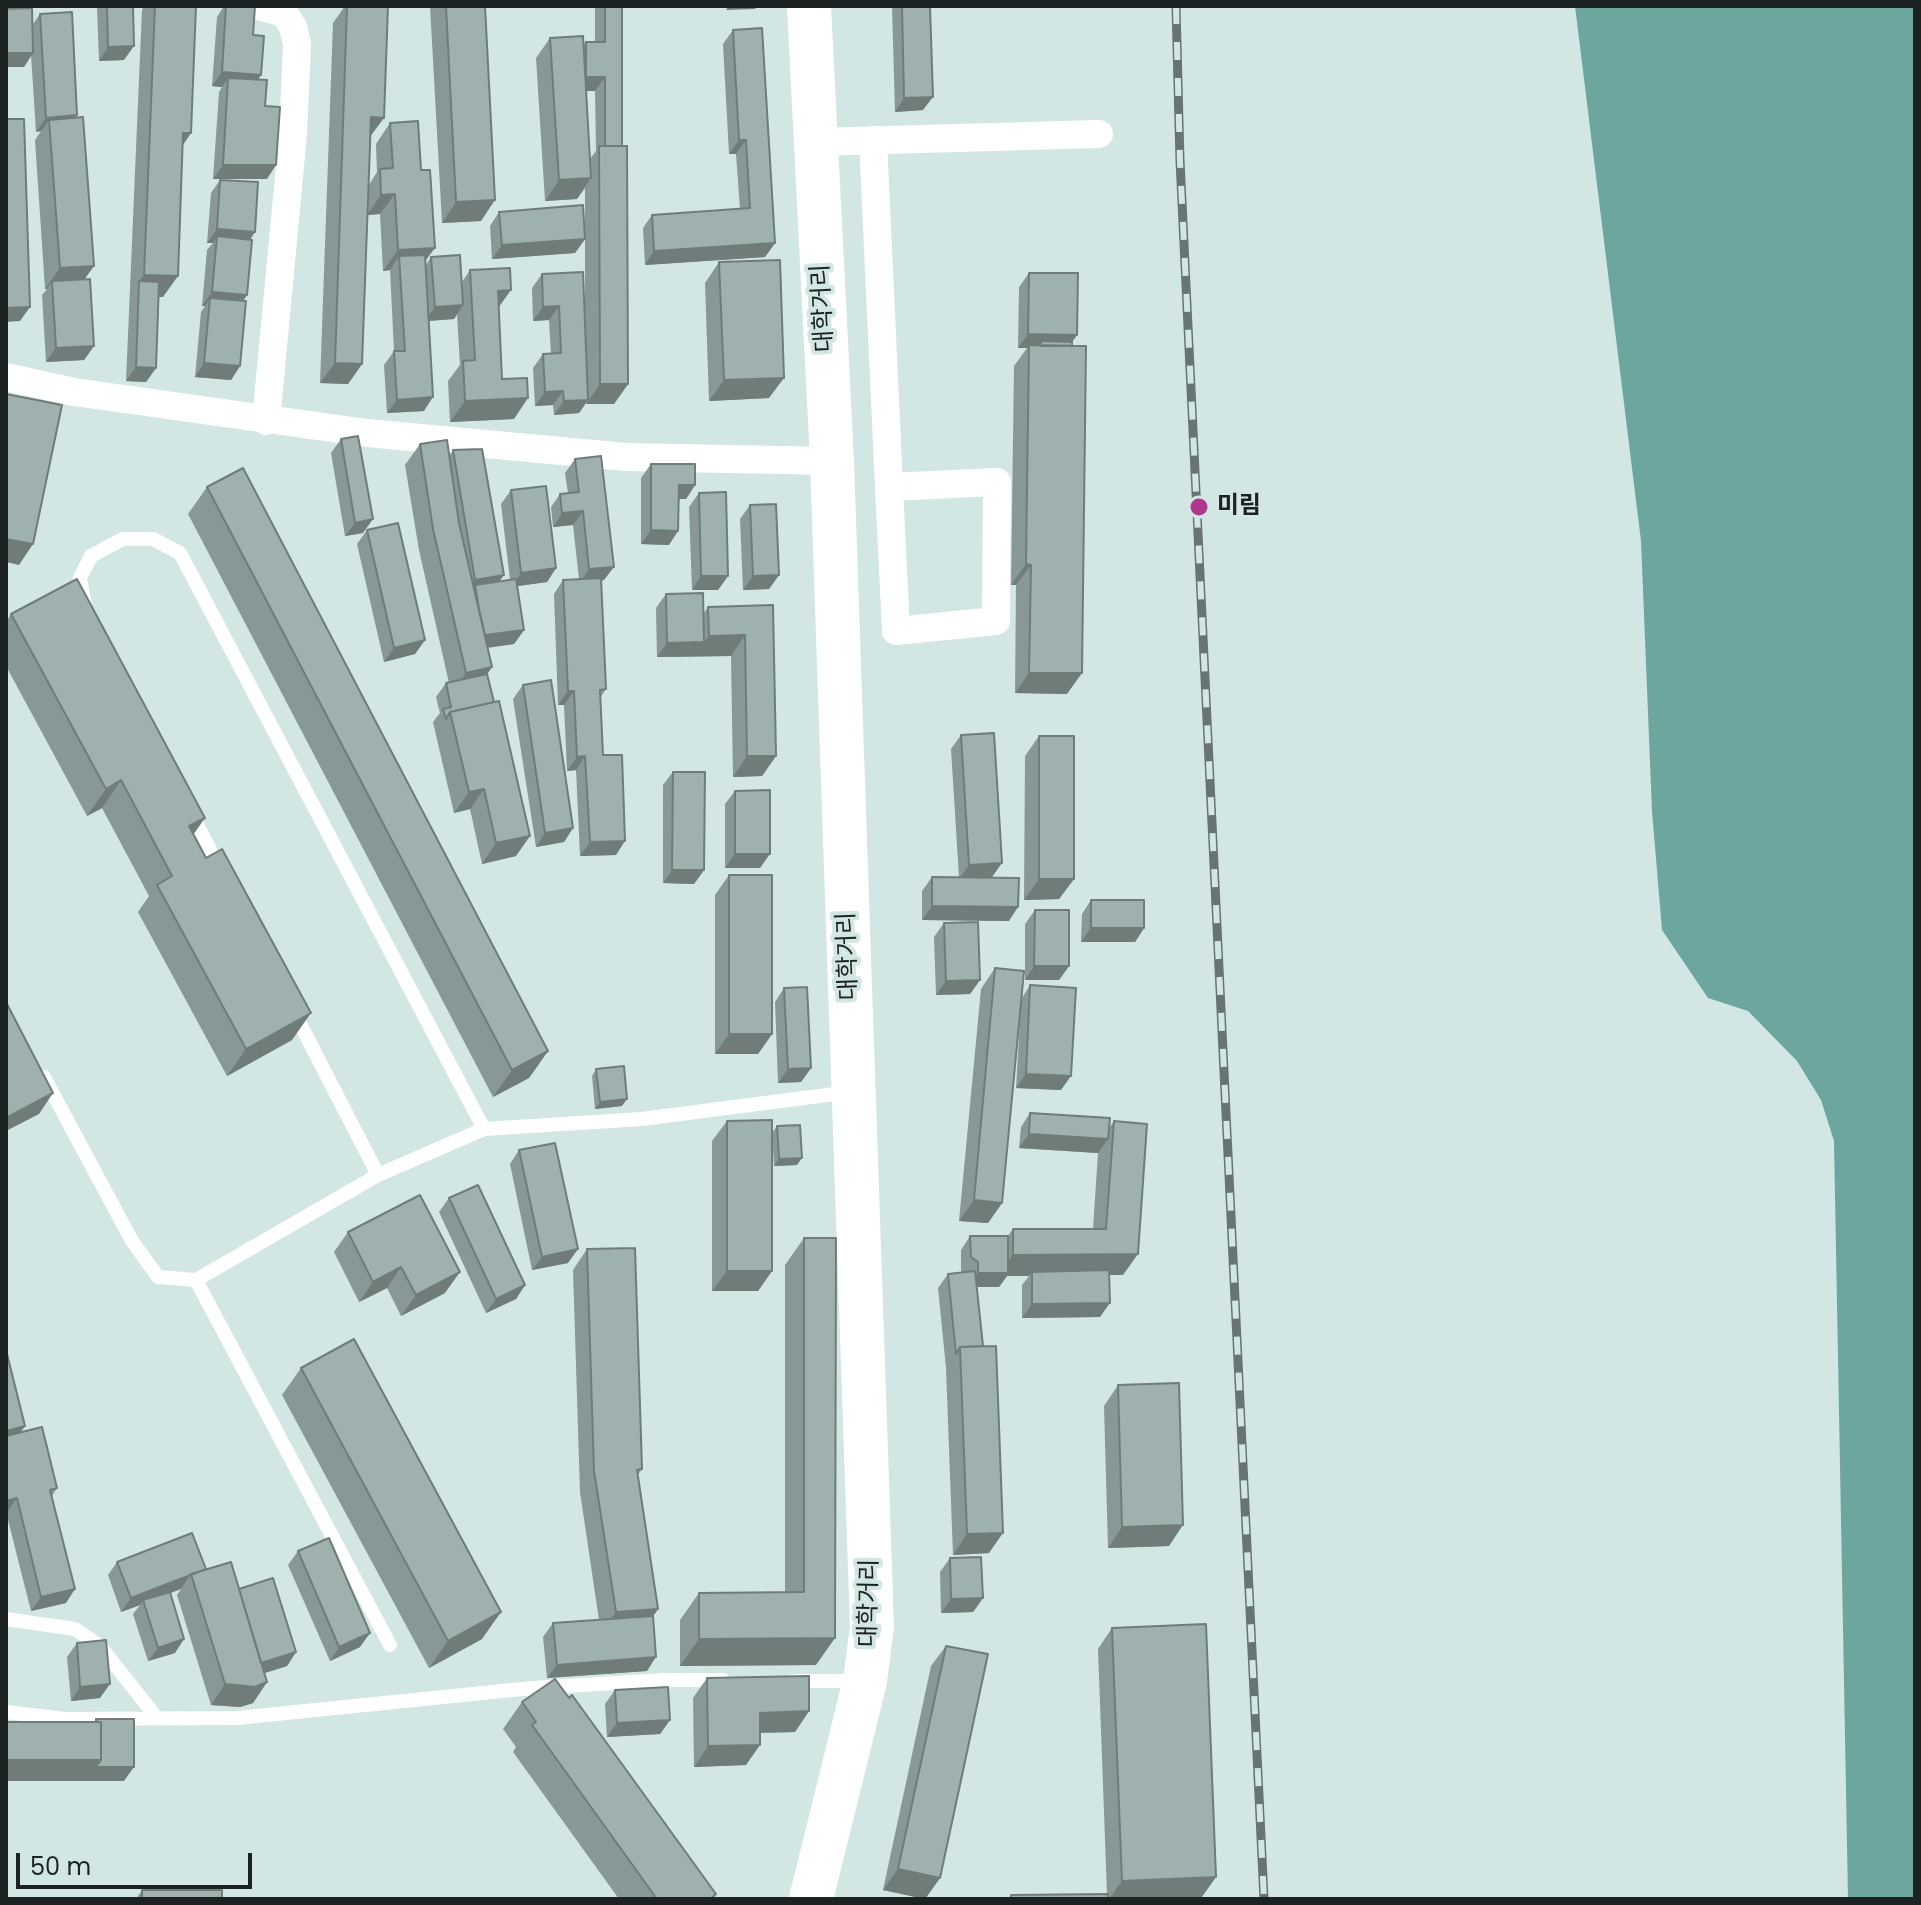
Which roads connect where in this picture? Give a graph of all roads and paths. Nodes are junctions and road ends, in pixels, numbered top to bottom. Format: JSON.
{"nodes":[{"id":1,"x":257,"y":6,"type":"edge"},
{"id":2,"x":809,"y":6,"type":"edge"},
{"id":3,"x":1099,"y":134,"type":"dead end"},
{"id":4,"x":873,"y":140,"type":"junction"},
{"id":5,"x":816,"y":142,"type":"junction"},
{"id":6,"x":6,"y":377,"type":"edge"},
{"id":7,"x":266,"y":421,"type":"junction"},
{"id":8,"x":832,"y":461,"type":"junction"},
{"id":9,"x":889,"y":487,"type":"junction"},
{"id":10,"x":93,"y":623,"type":"edge"},
{"id":11,"x":181,"y":793,"type":"edge"},
{"id":12,"x":225,"y":878,"type":"edge"},
{"id":13,"x":283,"y":991,"type":"edge"},
{"id":14,"x":36,"y":1061,"type":"edge"},
{"id":15,"x":854,"y":1091,"type":"junction"},
{"id":16,"x":484,"y":1129,"type":"junction"},
{"id":17,"x":378,"y":1175,"type":"junction"},
{"id":18,"x":196,"y":1280,"type":"junction"},
{"id":19,"x":6,"y":1619,"type":"edge"},
{"id":20,"x":390,"y":1645,"type":"dead end"},
{"id":21,"x":742,"y":1680,"type":"edge"},
{"id":22,"x":773,"y":1681,"type":"edge"},
{"id":23,"x":865,"y":1681,"type":"junction"},
{"id":24,"x":6,"y":1712,"type":"edge"},
{"id":25,"x":157,"y":1718,"type":"junction"},
{"id":26,"x":811,"y":1899,"type":"edge"}],
"edges":[{"from":1,"to":7,"type":"street"},
{"from":2,"to":5,"type":"main road","name":"대학거리"},
{"from":3,"to":4,"type":"street"},
{"from":4,"to":5,"type":"street"},
{"from":4,"to":9,"type":"street"},
{"from":5,"to":8,"type":"main road","name":"대학거리"},
{"from":6,"to":7,"type":"street"},
{"from":7,"to":8,"type":"street"},
{"from":8,"to":15,"type":"main road","name":"대학거리"},
{"from":9,"to":9,"type":"street"},
{"from":10,"to":16,"type":"lane"},
{"from":11,"to":12,"type":"lane"},
{"from":13,"to":17,"type":"lane"},
{"from":14,"to":18,"type":"lane"},
{"from":15,"to":16,"type":"lane"},
{"from":15,"to":23,"type":"main road","name":"대학거리"},
{"from":16,"to":17,"type":"lane"},
{"from":17,"to":18,"type":"lane"},
{"from":18,"to":20,"type":"lane"},
{"from":19,"to":25,"type":"lane"},
{"from":21,"to":25,"type":"lane"},
{"from":22,"to":23,"type":"lane"},
{"from":23,"to":26,"type":"main road","name":"대학거리"},
{"from":24,"to":25,"type":"lane"}]}
